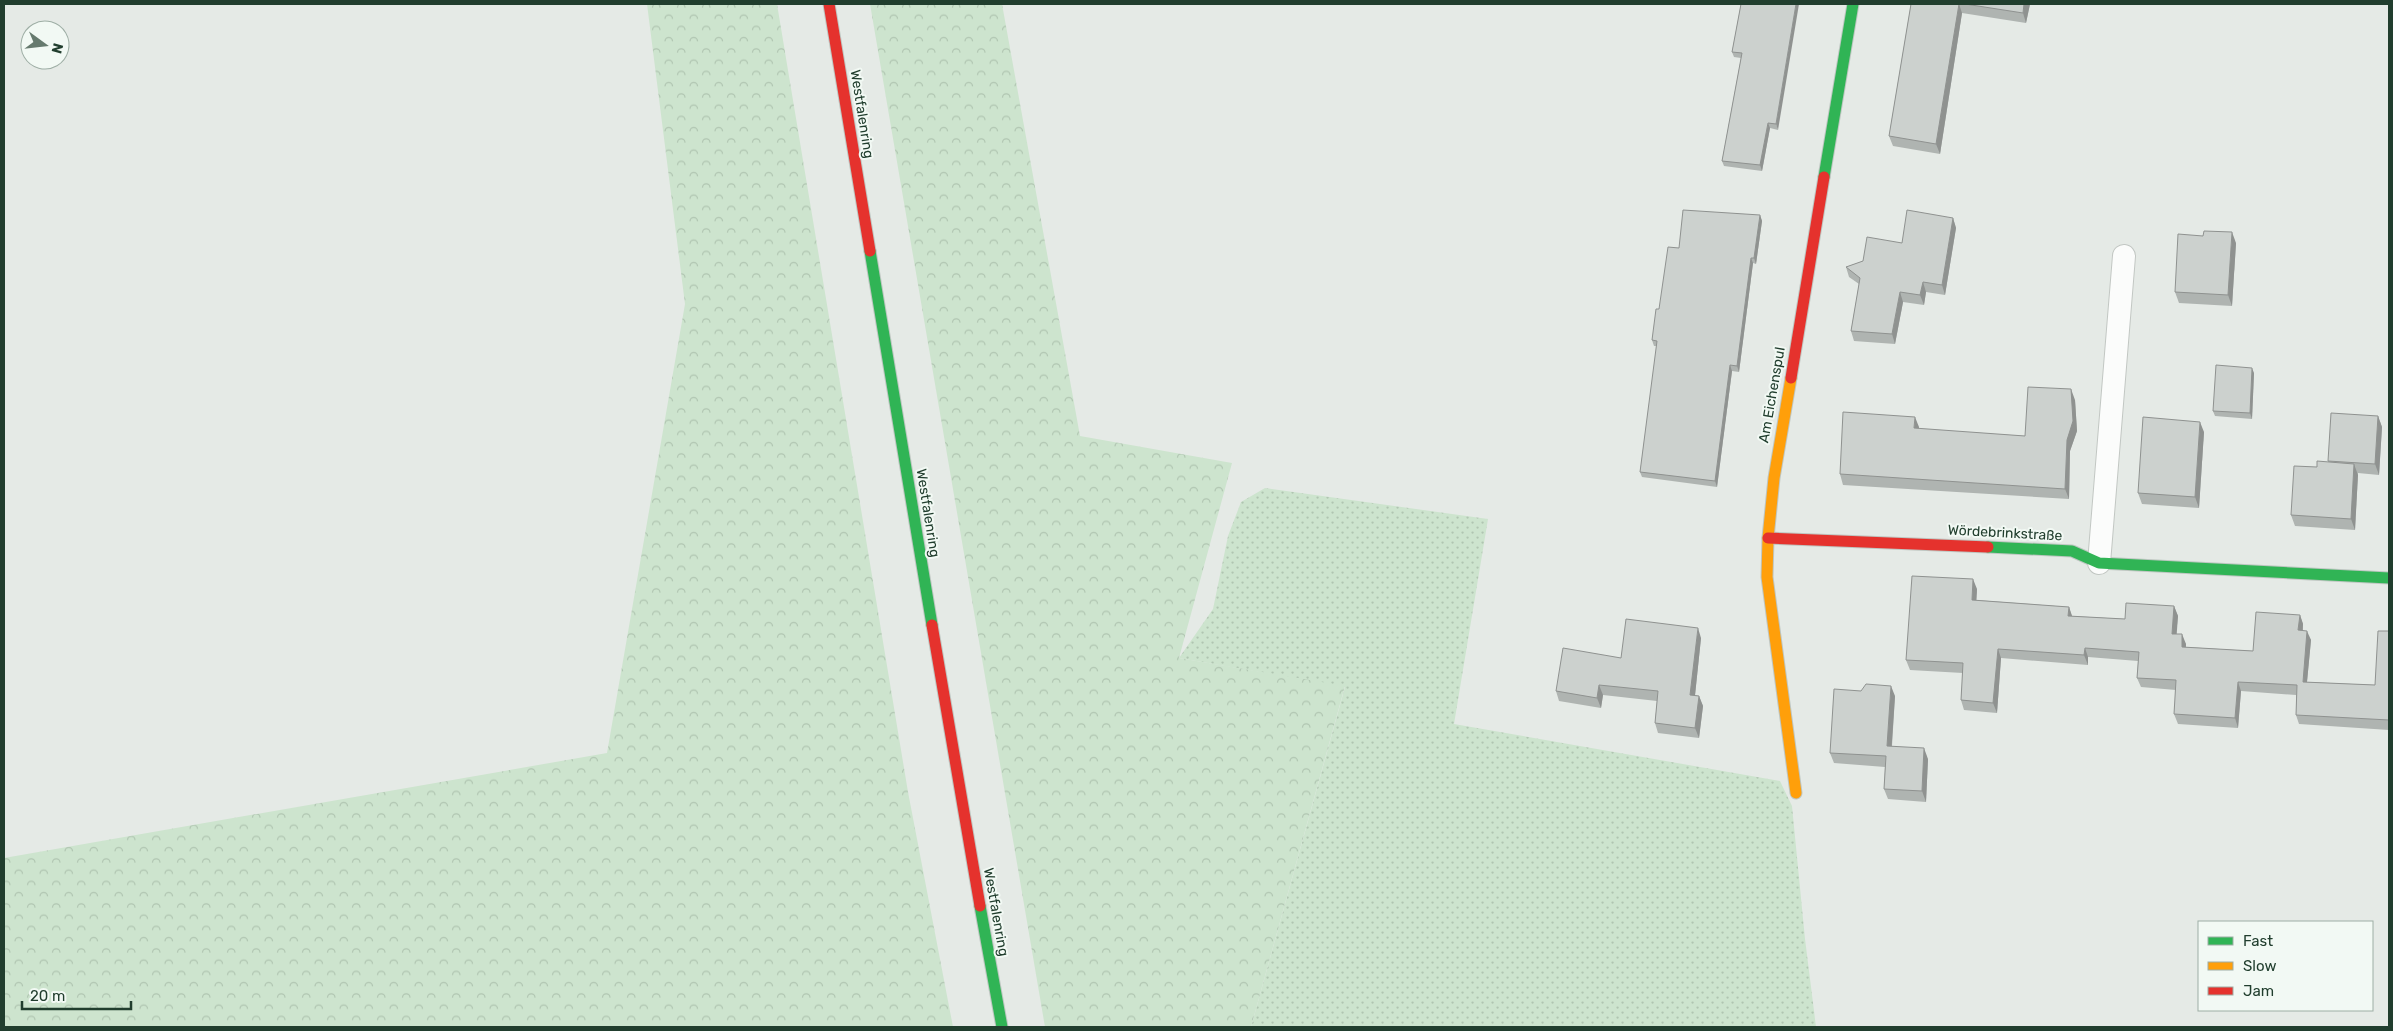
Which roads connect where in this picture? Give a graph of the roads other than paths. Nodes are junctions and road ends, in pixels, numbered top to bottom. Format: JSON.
{"nodes":[{"id":1,"x":829,"y":4,"type":"edge"},
{"id":2,"x":1853,"y":4,"type":"edge"},
{"id":3,"x":2124,"y":256,"type":"dead end"},
{"id":4,"x":1768,"y":538,"type":"junction"},
{"id":5,"x":2098,"y":563,"type":"junction"},
{"id":6,"x":2389,"y":578,"type":"edge"},
{"id":7,"x":1796,"y":793,"type":"dead end"},
{"id":8,"x":1002,"y":1027,"type":"edge"}],
"edges":[{"from":1,"to":8,"type":"street","name":"Westfalenring"},
{"from":2,"to":4,"type":"street","name":"Am Eichenspul"},
{"from":3,"to":5,"type":"lane"},
{"from":4,"to":5,"type":"street","name":"Wördebrinkstraße"},
{"from":4,"to":7,"type":"street","name":"Am Eichenspul"},
{"from":5,"to":6,"type":"street","name":"Wördebrinkstraße"}]}
